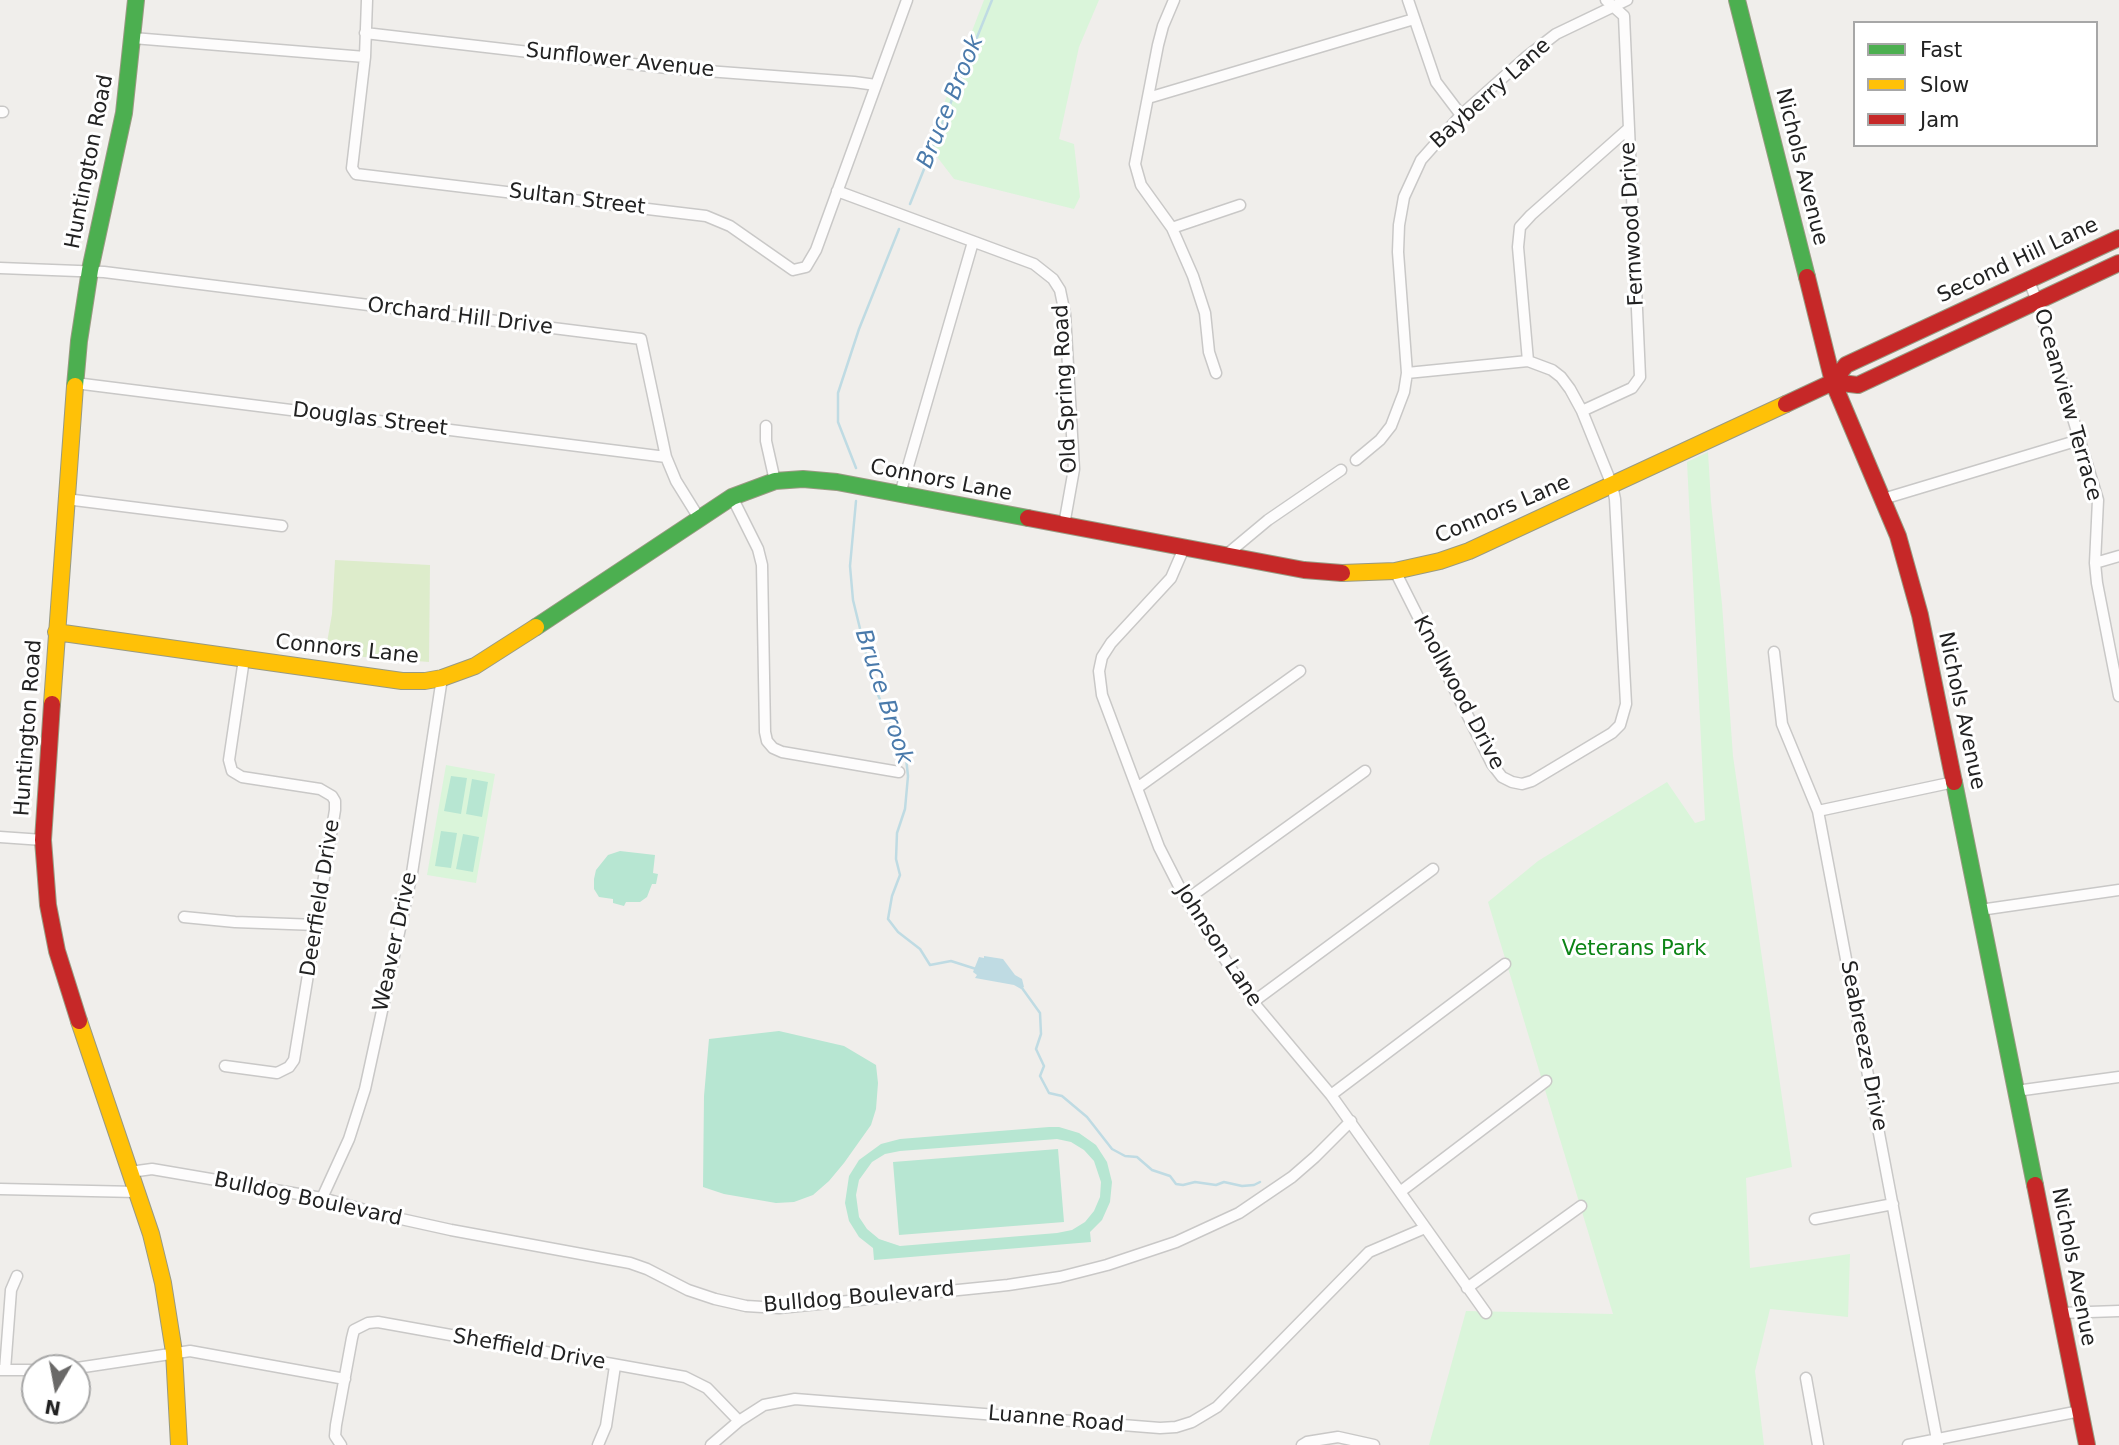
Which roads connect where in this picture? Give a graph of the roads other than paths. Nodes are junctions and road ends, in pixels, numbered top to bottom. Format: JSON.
{"nodes":[{"id":1,"x":136,"y":0,"type":"edge"},
{"id":2,"x":367,"y":0,"type":"edge"},
{"id":3,"x":907,"y":0,"type":"edge"},
{"id":4,"x":1174,"y":0,"type":"edge"},
{"id":5,"x":1408,"y":0,"type":"edge"},
{"id":6,"x":1627,"y":0,"type":"edge"},
{"id":7,"x":1737,"y":0,"type":"edge"},
{"id":8,"x":1610,"y":3,"type":"edge"},
{"id":9,"x":1414,"y":19,"type":"junction"},
{"id":10,"x":365,"y":33,"type":"junction"},
{"id":11,"x":132,"y":38,"type":"junction"},
{"id":12,"x":365,"y":57,"type":"junction"},
{"id":13,"x":876,"y":85,"type":"junction"},
{"id":14,"x":1148,"y":98,"type":"junction"},
{"id":15,"x":1461,"y":114,"type":"junction"},
{"id":16,"x":1628,"y":129,"type":"junction"},
{"id":17,"x":837,"y":191,"type":"junction"},
{"id":18,"x":1240,"y":205,"type":"dead end"},
{"id":19,"x":1172,"y":228,"type":"junction"},
{"id":20,"x":2119,"y":238,"type":"edge"},
{"id":21,"x":973,"y":242,"type":"junction"},
{"id":22,"x":2119,"y":263,"type":"edge"},
{"id":23,"x":0,"y":268,"type":"edge"},
{"id":24,"x":90,"y":270,"type":"junction"},
{"id":25,"x":2029,"y":281,"type":"junction"},
{"id":26,"x":2037,"y":301,"type":"junction"},
{"id":27,"x":1935,"y":323,"type":"junction"},
{"id":28,"x":1944,"y":344,"type":"junction"},
{"id":29,"x":1528,"y":361,"type":"junction"},
{"id":30,"x":1216,"y":373,"type":"dead end"},
{"id":31,"x":1407,"y":373,"type":"junction"},
{"id":32,"x":1833,"y":382,"type":"junction"},
{"id":33,"x":75,"y":383,"type":"junction"},
{"id":34,"x":1582,"y":411,"type":"junction"},
{"id":35,"x":766,"y":426,"type":"dead end"},
{"id":36,"x":2079,"y":440,"type":"junction"},
{"id":37,"x":666,"y":457,"type":"junction"},
{"id":38,"x":1356,"y":460,"type":"dead end"},
{"id":39,"x":1341,"y":470,"type":"dead end"},
{"id":40,"x":775,"y":481,"type":"junction"},
{"id":41,"x":1612,"y":485,"type":"junction"},
{"id":42,"x":900,"y":494,"type":"junction"},
{"id":43,"x":732,"y":497,"type":"junction"},
{"id":44,"x":66,"y":499,"type":"junction"},
{"id":45,"x":1883,"y":499,"type":"junction"},
{"id":46,"x":699,"y":518,"type":"junction"},
{"id":47,"x":1063,"y":525,"type":"junction"},
{"id":48,"x":282,"y":526,"type":"dead end"},
{"id":49,"x":1184,"y":548,"type":"junction"},
{"id":50,"x":1226,"y":555,"type":"junction"},
{"id":51,"x":2119,"y":556,"type":"edge"},
{"id":52,"x":2095,"y":563,"type":"junction"},
{"id":53,"x":1395,"y":571,"type":"junction"},
{"id":54,"x":57,"y":632,"type":"junction"},
{"id":55,"x":1774,"y":652,"type":"dead end"},
{"id":56,"x":244,"y":659,"type":"junction"},
{"id":57,"x":1300,"y":671,"type":"dead end"},
{"id":58,"x":442,"y":678,"type":"junction"},
{"id":59,"x":2119,"y":696,"type":"edge"},
{"id":60,"x":1365,"y":771,"type":"dead end"},
{"id":61,"x":899,"y":772,"type":"dead end"},
{"id":62,"x":1954,"y":782,"type":"junction"},
{"id":63,"x":1137,"y":788,"type":"junction"},
{"id":64,"x":1818,"y":811,"type":"junction"},
{"id":65,"x":0,"y":837,"type":"edge"},
{"id":66,"x":43,"y":840,"type":"junction"},
{"id":67,"x":1433,"y":869,"type":"dead end"},
{"id":68,"x":2119,"y":890,"type":"edge"},
{"id":69,"x":1186,"y":900,"type":"junction"},
{"id":70,"x":1980,"y":910,"type":"junction"},
{"id":71,"x":184,"y":916,"type":"dead end"},
{"id":72,"x":317,"y":925,"type":"junction"},
{"id":73,"x":1504,"y":964,"type":"dead end"},
{"id":74,"x":1253,"y":1002,"type":"junction"},
{"id":75,"x":225,"y":1066,"type":"dead end"},
{"id":76,"x":2119,"y":1077,"type":"edge"},
{"id":77,"x":1546,"y":1081,"type":"dead end"},
{"id":78,"x":2016,"y":1091,"type":"junction"},
{"id":79,"x":1331,"y":1095,"type":"junction"},
{"id":80,"x":1351,"y":1122,"type":"junction"},
{"id":81,"x":130,"y":1172,"type":"junction"},
{"id":82,"x":0,"y":1189,"type":"edge"},
{"id":83,"x":137,"y":1192,"type":"junction"},
{"id":84,"x":1400,"y":1192,"type":"junction"},
{"id":85,"x":322,"y":1198,"type":"junction"},
{"id":86,"x":1893,"y":1205,"type":"junction"},
{"id":87,"x":1581,"y":1206,"type":"dead end"},
{"id":88,"x":1815,"y":1219,"type":"dead end"},
{"id":89,"x":1425,"y":1228,"type":"junction"},
{"id":90,"x":17,"y":1276,"type":"dead end"},
{"id":91,"x":1467,"y":1288,"type":"junction"},
{"id":92,"x":2119,"y":1311,"type":"edge"},
{"id":93,"x":1486,"y":1313,"type":"dead end"},
{"id":94,"x":2060,"y":1313,"type":"junction"},
{"id":95,"x":174,"y":1352,"type":"junction"},
{"id":96,"x":91,"y":1366,"type":"edge"},
{"id":97,"x":615,"y":1366,"type":"junction"},
{"id":98,"x":2,"y":1370,"type":"edge"},
{"id":99,"x":21,"y":1370,"type":"edge"},
{"id":100,"x":1806,"y":1378,"type":"dead end"},
{"id":101,"x":345,"y":1379,"type":"junction"},
{"id":102,"x":2080,"y":1411,"type":"junction"},
{"id":103,"x":739,"y":1421,"type":"junction"},
{"id":104,"x":1938,"y":1442,"type":"edge"},
{"id":105,"x":179,"y":1445,"type":"edge"},
{"id":106,"x":341,"y":1445,"type":"edge"},
{"id":107,"x":598,"y":1445,"type":"edge"},
{"id":108,"x":711,"y":1445,"type":"edge"},
{"id":109,"x":1302,"y":1445,"type":"edge"},
{"id":110,"x":1374,"y":1445,"type":"edge"},
{"id":111,"x":1818,"y":1445,"type":"edge"},
{"id":112,"x":1908,"y":1445,"type":"edge"},
{"id":113,"x":2087,"y":1445,"type":"edge"}],
"edges":[{"from":1,"to":11,"type":"main road","name":"Huntington Road"},
{"from":2,"to":10,"type":"street"},
{"from":3,"to":13,"type":"street"},
{"from":4,"to":14,"type":"street"},
{"from":5,"to":9,"type":"street"},
{"from":6,"to":8,"type":"street","name":"Bayberry Lane"},
{"from":7,"to":32,"type":"main road","name":"Nichols Avenue"},
{"from":8,"to":15,"type":"street","name":"Bayberry Lane"},
{"from":8,"to":16,"type":"street","name":"Fernwood Drive"},
{"from":9,"to":14,"type":"street"},
{"from":9,"to":15,"type":"street"},
{"from":10,"to":12,"type":"street"},
{"from":10,"to":13,"type":"street","name":"Sunflower Avenue"},
{"from":11,"to":12,"type":"street"},
{"from":11,"to":24,"type":"main road","name":"Huntington Road"},
{"from":12,"to":17,"type":"street","name":"Sultan Street"},
{"from":13,"to":17,"type":"street"},
{"from":14,"to":19,"type":"street"},
{"from":15,"to":31,"type":"street","name":"Bayberry Lane"},
{"from":16,"to":29,"type":"street"},
{"from":16,"to":34,"type":"street","name":"Fernwood Drive"},
{"from":17,"to":21,"type":"street","name":"Old Spring Road"},
{"from":18,"to":19,"type":"street"},
{"from":19,"to":30,"type":"street"},
{"from":20,"to":25,"type":"main road","name":"Second Hill Lane"},
{"from":21,"to":42,"type":"street"},
{"from":21,"to":47,"type":"street","name":"Old Spring Road"},
{"from":22,"to":26,"type":"main road","name":"Second Hill Lane"},
{"from":23,"to":24,"type":"street"},
{"from":24,"to":33,"type":"main road","name":"Huntington Road"},
{"from":24,"to":37,"type":"street","name":"Orchard Hill Drive"},
{"from":25,"to":26,"type":"street","name":"Oceanview Terrace"},
{"from":25,"to":27,"type":"main road","name":"Second Hill Lane"},
{"from":26,"to":28,"type":"main road","name":"Second Hill Lane"},
{"from":26,"to":36,"type":"street","name":"Oceanview Terrace"},
{"from":27,"to":28,"type":"main road","name":"Second Hill Lane"},
{"from":27,"to":32,"type":"main road","name":"Second Hill Lane"},
{"from":28,"to":32,"type":"main road","name":"Second Hill Lane"},
{"from":29,"to":31,"type":"street"},
{"from":29,"to":34,"type":"street","name":"Knollwood Drive"},
{"from":31,"to":38,"type":"street","name":"Bayberry Lane"},
{"from":32,"to":41,"type":"main road","name":"Connors Lane"},
{"from":32,"to":45,"type":"main road","name":"Nichols Avenue"},
{"from":33,"to":37,"type":"street","name":"Douglas Street"},
{"from":33,"to":44,"type":"main road","name":"Huntington Road"},
{"from":34,"to":41,"type":"street","name":"Knollwood Drive"},
{"from":35,"to":40,"type":"street"},
{"from":36,"to":45,"type":"street"},
{"from":36,"to":52,"type":"street","name":"Oceanview Terrace"},
{"from":37,"to":46,"type":"street","name":"Orchard Hill Drive"},
{"from":39,"to":50,"type":"street"},
{"from":40,"to":42,"type":"main road","name":"Connors Lane"},
{"from":40,"to":43,"type":"main road","name":"Connors Lane"},
{"from":41,"to":53,"type":"main road","name":"Connors Lane"},
{"from":41,"to":53,"type":"street","name":"Knollwood Drive"},
{"from":42,"to":47,"type":"main road","name":"Connors Lane"},
{"from":43,"to":46,"type":"main road","name":"Connors Lane"},
{"from":43,"to":61,"type":"street"},
{"from":44,"to":48,"type":"street"},
{"from":44,"to":54,"type":"main road","name":"Huntington Road"},
{"from":45,"to":62,"type":"main road","name":"Nichols Avenue"},
{"from":46,"to":58,"type":"main road","name":"Connors Lane"},
{"from":47,"to":49,"type":"main road","name":"Connors Lane"},
{"from":49,"to":50,"type":"main road","name":"Connors Lane"},
{"from":49,"to":63,"type":"street","name":"Johnson Lane"},
{"from":50,"to":53,"type":"main road","name":"Connors Lane"},
{"from":51,"to":52,"type":"street"},
{"from":52,"to":59,"type":"street","name":"Oceanview Terrace"},
{"from":54,"to":56,"type":"main road","name":"Connors Lane"},
{"from":54,"to":66,"type":"main road","name":"Huntington Road"},
{"from":55,"to":64,"type":"street","name":"Seabreeze Drive"},
{"from":56,"to":58,"type":"main road","name":"Connors Lane"},
{"from":56,"to":72,"type":"street","name":"Deerfield Drive"},
{"from":57,"to":63,"type":"street"},
{"from":58,"to":85,"type":"street","name":"Weaver Drive"},
{"from":60,"to":69,"type":"street"},
{"from":62,"to":64,"type":"street"},
{"from":62,"to":70,"type":"main road","name":"Nichols Avenue"},
{"from":63,"to":69,"type":"street","name":"Johnson Lane"},
{"from":64,"to":86,"type":"street","name":"Seabreeze Drive"},
{"from":65,"to":66,"type":"street"},
{"from":66,"to":81,"type":"main road","name":"Huntington Road"},
{"from":67,"to":74,"type":"street"},
{"from":68,"to":70,"type":"street"},
{"from":69,"to":74,"type":"street","name":"Johnson Lane"},
{"from":70,"to":78,"type":"main road","name":"Nichols Avenue"},
{"from":71,"to":72,"type":"street"},
{"from":72,"to":75,"type":"street","name":"Deerfield Drive"},
{"from":73,"to":79,"type":"street"},
{"from":74,"to":79,"type":"street","name":"Johnson Lane"},
{"from":76,"to":78,"type":"street"},
{"from":77,"to":84,"type":"street"},
{"from":78,"to":94,"type":"main road","name":"Nichols Avenue"},
{"from":79,"to":80,"type":"street","name":"Johnson Lane"},
{"from":80,"to":84,"type":"street","name":"Johnson Lane"},
{"from":80,"to":85,"type":"street","name":"Bulldog Boulevard"},
{"from":81,"to":83,"type":"main road","name":"Huntington Road"},
{"from":81,"to":85,"type":"street","name":"Bulldog Boulevard"},
{"from":82,"to":83,"type":"street"},
{"from":83,"to":95,"type":"main road","name":"Huntington Road"},
{"from":84,"to":89,"type":"street","name":"Johnson Lane"},
{"from":86,"to":88,"type":"street"},
{"from":86,"to":104,"type":"street","name":"Seabreeze Drive"},
{"from":87,"to":91,"type":"street"},
{"from":89,"to":91,"type":"street","name":"Johnson Lane"},
{"from":89,"to":103,"type":"street","name":"Luanne Road"},
{"from":90,"to":98,"type":"street"},
{"from":91,"to":93,"type":"street","name":"Johnson Lane"},
{"from":92,"to":94,"type":"street"},
{"from":94,"to":102,"type":"main road","name":"Nichols Avenue"},
{"from":95,"to":96,"type":"street"},
{"from":95,"to":101,"type":"street"},
{"from":95,"to":105,"type":"main road","name":"Huntington Road"},
{"from":97,"to":101,"type":"street","name":"Sheffield Drive"},
{"from":97,"to":103,"type":"street","name":"Sheffield Drive"},
{"from":97,"to":107,"type":"street"},
{"from":98,"to":99,"type":"street"},
{"from":100,"to":111,"type":"street"},
{"from":101,"to":106,"type":"street"},
{"from":102,"to":104,"type":"street"},
{"from":102,"to":113,"type":"main road","name":"Nichols Avenue"},
{"from":103,"to":108,"type":"street","name":"Luanne Road"},
{"from":104,"to":112,"type":"street"},
{"from":109,"to":110,"type":"street"}]}
